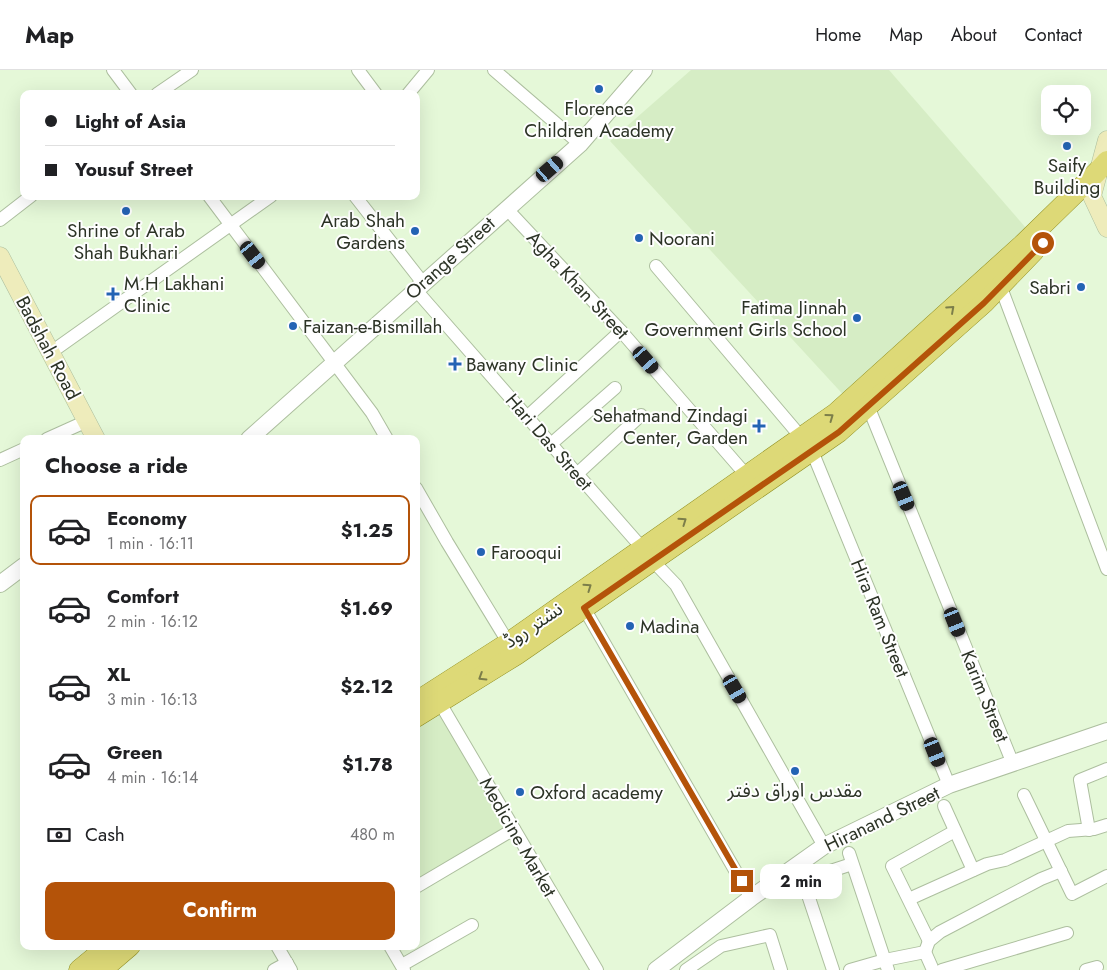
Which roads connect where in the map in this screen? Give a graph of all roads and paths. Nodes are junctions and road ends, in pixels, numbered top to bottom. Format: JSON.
{"nodes":[{"id":1,"x":113,"y":70,"type":"edge"},
{"id":2,"x":192,"y":70,"type":"edge"},
{"id":3,"x":358,"y":70,"type":"edge"},
{"id":4,"x":428,"y":70,"type":"edge"},
{"id":5,"x":494,"y":70,"type":"edge"},
{"id":6,"x":644,"y":70,"type":"edge"},
{"id":7,"x":128,"y":90,"type":"edge"},
{"id":8,"x":163,"y":90,"type":"edge"},
{"id":9,"x":373,"y":90,"type":"edge"},
{"id":10,"x":411,"y":90,"type":"edge"},
{"id":11,"x":1107,"y":140,"type":"edge"},
{"id":12,"x":580,"y":144,"type":"junction"},
{"id":13,"x":1104,"y":171,"type":"edge"},
{"id":14,"x":1092,"y":196,"type":"junction"},
{"id":15,"x":25,"y":200,"type":"edge"},
{"id":16,"x":212,"y":200,"type":"edge"},
{"id":17,"x":265,"y":200,"type":"edge"},
{"id":18,"x":358,"y":200,"type":"edge"},
{"id":19,"x":506,"y":208,"type":"junction"},
{"id":20,"x":0,"y":220,"type":"edge"},
{"id":21,"x":230,"y":225,"type":"junction"},
{"id":22,"x":1107,"y":228,"type":"edge"},
{"id":23,"x":0,"y":256,"type":"edge"},
{"id":24,"x":656,"y":266,"type":"dead end"},
{"id":25,"x":1000,"y":285,"type":"junction"},
{"id":26,"x":419,"y":286,"type":"junction"},
{"id":27,"x":621,"y":331,"type":"junction"},
{"id":28,"x":50,"y":353,"type":"junction"},
{"id":29,"x":334,"y":362,"type":"junction"},
{"id":30,"x":614,"y":388,"type":"dead end"},
{"id":31,"x":868,"y":406,"type":"junction"},
{"id":32,"x":641,"y":415,"type":"dead end"},
{"id":33,"x":527,"y":417,"type":"junction"},
{"id":34,"x":87,"y":421,"type":"junction"},
{"id":35,"x":56,"y":435,"type":"edge"},
{"id":36,"x":94,"y":435,"type":"edge"},
{"id":37,"x":253,"y":435,"type":"edge"},
{"id":38,"x":385,"y":435,"type":"edge"},
{"id":39,"x":550,"y":444,"type":"junction"},
{"id":40,"x":806,"y":444,"type":"junction"},
{"id":41,"x":20,"y":451,"type":"edge"},
{"id":42,"x":0,"y":460,"type":"edge"},
{"id":43,"x":577,"y":474,"type":"junction"},
{"id":44,"x":747,"y":476,"type":"junction"},
{"id":45,"x":420,"y":495,"type":"edge"},
{"id":46,"x":648,"y":555,"type":"junction"},
{"id":47,"x":1107,"y":568,"type":"edge"},
{"id":48,"x":20,"y":569,"type":"edge"},
{"id":49,"x":0,"y":584,"type":"edge"},
{"id":50,"x":584,"y":608,"type":"junction"},
{"id":51,"x":512,"y":649,"type":"junction"},
{"id":52,"x":420,"y":700,"type":"edge"},
{"id":53,"x":440,"y":703,"type":"junction"},
{"id":54,"x":420,"y":715,"type":"edge"},
{"id":55,"x":1107,"y":731,"type":"edge"},
{"id":56,"x":1012,"y":764,"type":"junction"},
{"id":57,"x":1107,"y":769,"type":"edge"},
{"id":58,"x":949,"y":785,"type":"junction"},
{"id":59,"x":1024,"y":795,"type":"dead end"},
{"id":60,"x":944,"y":806,"type":"dead end"},
{"id":61,"x":1107,"y":825,"type":"edge"},
{"id":62,"x":514,"y":829,"type":"junction"},
{"id":63,"x":1089,"y":830,"type":"junction"},
{"id":64,"x":956,"y":831,"type":"junction"},
{"id":65,"x":1046,"y":840,"type":"junction"},
{"id":66,"x":824,"y":846,"type":"junction"},
{"id":67,"x":973,"y":870,"type":"junction"},
{"id":68,"x":1061,"y":871,"type":"junction"},
{"id":69,"x":1107,"y":876,"type":"edge"},
{"id":70,"x":420,"y":885,"type":"edge"},
{"id":71,"x":751,"y":898,"type":"junction"},
{"id":72,"x":908,"y":899,"type":"junction"},
{"id":73,"x":472,"y":925,"type":"dead end"},
{"id":74,"x":1067,"y":933,"type":"dead end"},
{"id":75,"x":927,"y":946,"type":"junction"},
{"id":76,"x":103,"y":950,"type":"edge"},
{"id":77,"x":125,"y":950,"type":"edge"},
{"id":78,"x":280,"y":950,"type":"edge"},
{"id":79,"x":392,"y":950,"type":"edge"},
{"id":80,"x":887,"y":965,"type":"edge"},
{"id":81,"x":289,"y":966,"type":"edge"},
{"id":82,"x":403,"y":968,"type":"edge"},
{"id":83,"x":79,"y":970,"type":"edge"},
{"id":84,"x":102,"y":970,"type":"edge"},
{"id":85,"x":274,"y":970,"type":"edge"},
{"id":86,"x":598,"y":970,"type":"edge"},
{"id":87,"x":656,"y":970,"type":"edge"},
{"id":88,"x":686,"y":970,"type":"edge"},
{"id":89,"x":780,"y":970,"type":"edge"},
{"id":90,"x":833,"y":970,"type":"edge"},
{"id":91,"x":850,"y":970,"type":"edge"},
{"id":92,"x":933,"y":970,"type":"edge"},
{"id":93,"x":942,"y":970,"type":"edge"}],
"edges":[{"from":1,"to":7,"type":"street"},
{"from":2,"to":8,"type":"street"},
{"from":3,"to":9,"type":"street"},
{"from":4,"to":10,"type":"street"},
{"from":5,"to":12,"type":"street"},
{"from":6,"to":12,"type":"street","name":"Orange Street"},
{"from":11,"to":13,"type":"main road"},
{"from":12,"to":19,"type":"street","name":"Orange Street"},
{"from":13,"to":14,"type":"main road","name":"نشتر روڈ"},
{"from":40,"to":13,"type":"main road","name":"نشتر روڈ","one_way":true},
{"from":14,"to":22,"type":"main road"},
{"from":14,"to":25,"type":"main road","name":"نشتر روڈ"},
{"from":15,"to":20,"type":"street"},
{"from":16,"to":21,"type":"street"},
{"from":17,"to":21,"type":"street"},
{"from":18,"to":26,"type":"street","name":"Hari Das Street"},
{"from":19,"to":26,"type":"street","name":"Orange Street"},
{"from":19,"to":27,"type":"street","name":"Agha Khan Street"},
{"from":21,"to":28,"type":"street"},
{"from":21,"to":29,"type":"street"},
{"from":23,"to":28,"type":"main road","name":"Badshah Road"},
{"from":24,"to":40,"type":"street","name":"Hira Ram Street"},
{"from":25,"to":31,"type":"main road","name":"نشتر روڈ"},
{"from":25,"to":47,"type":"street"},
{"from":26,"to":29,"type":"street","name":"Orange Street"},
{"from":26,"to":33,"type":"street","name":"Hari Das Street"},
{"from":27,"to":33,"type":"street"},
{"from":27,"to":44,"type":"street","name":"Agha Khan Street"},
{"from":28,"to":34,"type":"main road","name":"Badshah Road"},
{"from":29,"to":37,"type":"street","name":"Orange Street"},
{"from":29,"to":38,"type":"street"},
{"from":30,"to":39,"type":"street"},
{"from":31,"to":40,"type":"main road","name":"نشتر روڈ"},
{"from":31,"to":56,"type":"street","name":"Karim Street"},
{"from":32,"to":43,"type":"street"},
{"from":33,"to":39,"type":"street","name":"Hari Das Street"},
{"from":34,"to":35,"type":"street"},
{"from":34,"to":36,"type":"main road","name":"Badshah Road"},
{"from":39,"to":43,"type":"street","name":"Hari Das Street"},
{"from":40,"to":44,"type":"main road","name":"نشتر روڈ"},
{"from":40,"to":46,"type":"main road","name":"نشتر روڈ"},
{"from":40,"to":58,"type":"street","name":"Hira Ram Street"},
{"from":41,"to":42,"type":"street"},
{"from":43,"to":46,"type":"street","name":"Hari Das Street"},
{"from":46,"to":44,"type":"main road","name":"نشتر روڈ","one_way":true},
{"from":45,"to":51,"type":"street"},
{"from":46,"to":50,"type":"main road","name":"نشتر روڈ"},
{"from":51,"to":46,"type":"main road","name":"نشتر روڈ","one_way":true},
{"from":46,"to":66,"type":"street","name":"Hari Das Street"},
{"from":48,"to":49,"type":"street"},
{"from":50,"to":51,"type":"main road","name":"نشتر روڈ"},
{"from":50,"to":71,"type":"street"},
{"from":51,"to":52,"type":"main road","name":"نشتر روڈ"},
{"from":51,"to":53,"type":"main road","name":"نشتر روڈ","one_way":true},
{"from":53,"to":54,"type":"main road","name":"نشتر روڈ"},
{"from":53,"to":62,"type":"street","name":"Medicine Market"},
{"from":55,"to":56,"type":"street","name":"Hiranand Street"},
{"from":56,"to":58,"type":"street","name":"Hiranand Street"},
{"from":57,"to":63,"type":"street"},
{"from":58,"to":66,"type":"street","name":"Hiranand Street"},
{"from":59,"to":65,"type":"street"},
{"from":60,"to":64,"type":"street"},
{"from":61,"to":63,"type":"street"},
{"from":62,"to":70,"type":"street"},
{"from":62,"to":86,"type":"street","name":"Medicine Market"},
{"from":63,"to":65,"type":"street"},
{"from":64,"to":67,"type":"street"},
{"from":64,"to":72,"type":"street"},
{"from":65,"to":67,"type":"street"},
{"from":65,"to":68,"type":"street"},
{"from":66,"to":71,"type":"street","name":"Hiranand Street"},
{"from":67,"to":72,"type":"street"},
{"from":68,"to":69,"type":"street"},
{"from":68,"to":75,"type":"street"},
{"from":71,"to":87,"type":"street","name":"Hiranand Street"},
{"from":72,"to":75,"type":"street"},
{"from":73,"to":82,"type":"street"},
{"from":74,"to":93,"type":"street"},
{"from":75,"to":80,"type":"street"},
{"from":75,"to":92,"type":"street"},
{"from":76,"to":83,"type":"main road"},
{"from":77,"to":84,"type":"main road"},
{"from":78,"to":81,"type":"street"},
{"from":79,"to":82,"type":"street"},
{"from":80,"to":90,"type":"street"},
{"from":80,"to":91,"type":"street"},
{"from":81,"to":85,"type":"street"},
{"from":88,"to":89,"type":"street"}]}
